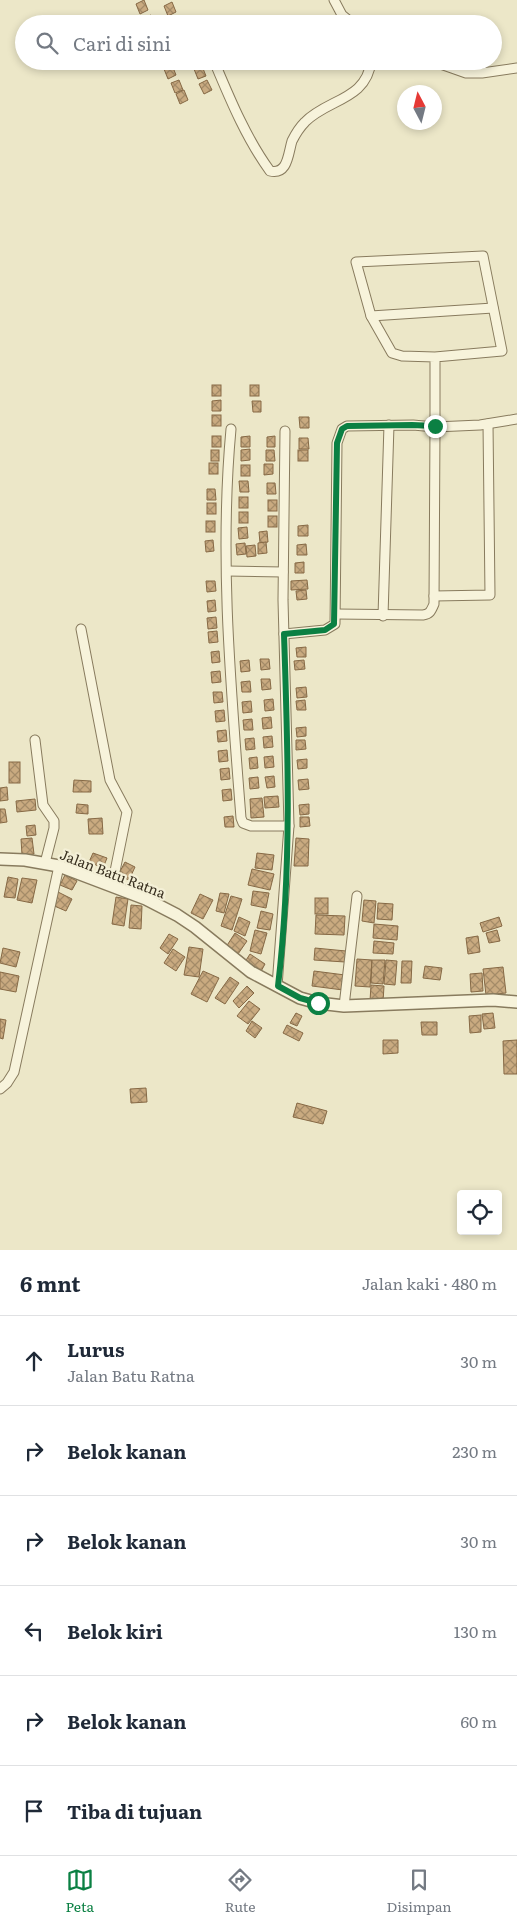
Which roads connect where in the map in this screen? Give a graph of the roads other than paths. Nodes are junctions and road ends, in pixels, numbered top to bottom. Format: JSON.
{"nodes":[{"id":1,"x":334,"y":0,"type":"edge"},
{"id":2,"x":342,"y":15,"type":"edge"},
{"id":3,"x":517,"y":68,"type":"edge"},
{"id":4,"x":218,"y":70,"type":"edge"},
{"id":5,"x":370,"y":70,"type":"edge"},
{"id":6,"x":458,"y":70,"type":"edge"},
{"id":7,"x":493,"y":308,"type":"junction"},
{"id":8,"x":371,"y":316,"type":"junction"},
{"id":9,"x":435,"y":357,"type":"junction"},
{"id":10,"x":517,"y":420,"type":"edge"},
{"id":11,"x":488,"y":424,"type":"junction"},
{"id":12,"x":389,"y":425,"type":"junction"},
{"id":13,"x":435,"y":426,"type":"junction"},
{"id":14,"x":231,"y":429,"type":"dead end"},
{"id":15,"x":285,"y":431,"type":"dead end"},
{"id":16,"x":227,"y":571,"type":"junction"},
{"id":17,"x":283,"y":572,"type":"junction"},
{"id":18,"x":434,"y":596,"type":"junction"},
{"id":19,"x":336,"y":614,"type":"junction"},
{"id":20,"x":383,"y":616,"type":"junction"},
{"id":21,"x":81,"y":629,"type":"dead end"},
{"id":22,"x":284,"y":634,"type":"junction"},
{"id":23,"x":35,"y":740,"type":"dead end"},
{"id":24,"x":289,"y":826,"type":"junction"},
{"id":25,"x":0,"y":859,"type":"edge"},
{"id":26,"x":45,"y":862,"type":"junction"},
{"id":27,"x":59,"y":866,"type":"junction"},
{"id":28,"x":112,"y":886,"type":"junction"},
{"id":29,"x":357,"y":896,"type":"dead end"},
{"id":30,"x":278,"y":986,"type":"junction"},
{"id":31,"x":517,"y":1002,"type":"edge"},
{"id":32,"x":344,"y":1006,"type":"junction"},
{"id":33,"x":0,"y":1089,"type":"edge"}],
"edges":[{"from":1,"to":2,"type":"street"},
{"from":3,"to":6,"type":"street"},
{"from":4,"to":5,"type":"street"},
{"from":7,"to":8,"type":"street"},
{"from":7,"to":8,"type":"street"},
{"from":7,"to":9,"type":"street"},
{"from":8,"to":9,"type":"street"},
{"from":9,"to":13,"type":"street"},
{"from":10,"to":11,"type":"street"},
{"from":11,"to":13,"type":"street"},
{"from":11,"to":18,"type":"street"},
{"from":12,"to":13,"type":"street"},
{"from":12,"to":19,"type":"street"},
{"from":12,"to":20,"type":"street"},
{"from":13,"to":18,"type":"street"},
{"from":14,"to":16,"type":"street"},
{"from":15,"to":17,"type":"street"},
{"from":16,"to":17,"type":"street"},
{"from":16,"to":24,"type":"street"},
{"from":17,"to":22,"type":"street"},
{"from":18,"to":20,"type":"street"},
{"from":19,"to":20,"type":"street"},
{"from":19,"to":22,"type":"street"},
{"from":21,"to":28,"type":"street"},
{"from":22,"to":24,"type":"street"},
{"from":23,"to":26,"type":"street"},
{"from":24,"to":30,"type":"street"},
{"from":25,"to":26,"type":"street","name":"Jalan Batu Ratna"},
{"from":26,"to":27,"type":"street","name":"Jalan Batu Ratna"},
{"from":27,"to":28,"type":"street","name":"Jalan Batu Ratna"},
{"from":27,"to":33,"type":"street"},
{"from":28,"to":30,"type":"street","name":"Jalan Batu Ratna"},
{"from":29,"to":32,"type":"street"},
{"from":30,"to":32,"type":"street","name":"Jalan Batu Ratna"},
{"from":31,"to":32,"type":"street","name":"Jalan Batu Ratna"}]}
